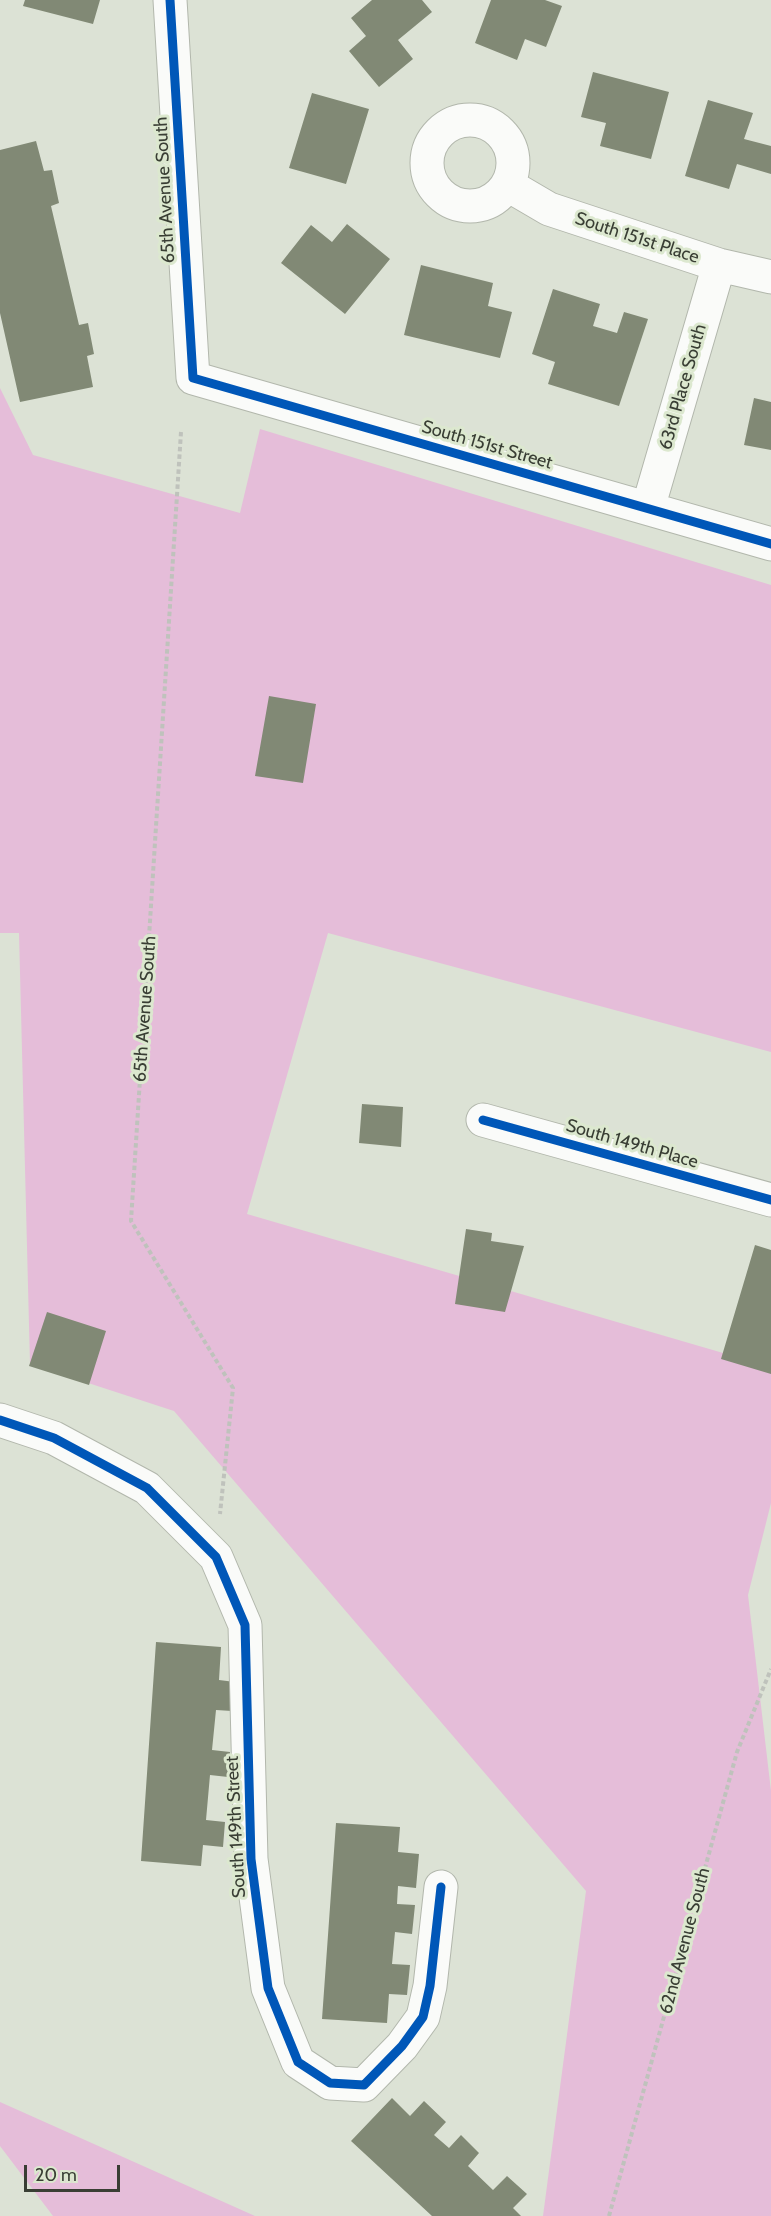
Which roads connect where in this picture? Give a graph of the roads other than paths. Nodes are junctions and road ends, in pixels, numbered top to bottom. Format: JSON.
{"nodes":[{"id":1,"x":170,"y":0,"type":"edge"},
{"id":2,"x":508,"y":185,"type":"dead end"},
{"id":3,"x":719,"y":265,"type":"junction"},
{"id":4,"x":771,"y":277,"type":"edge"},
{"id":5,"x":193,"y":378,"type":"joint"},
{"id":6,"x":648,"y":508,"type":"junction"},
{"id":7,"x":771,"y":544,"type":"edge"},
{"id":8,"x":483,"y":1120,"type":"dead end"},
{"id":9,"x":771,"y":1200,"type":"edge"},
{"id":10,"x":0,"y":1420,"type":"edge"},
{"id":11,"x":441,"y":1887,"type":"dead end"}],
"edges":[{"from":1,"to":5,"type":"street","name":"65th Avenue South"},
{"from":2,"to":3,"type":"street","name":"South 151st Place"},
{"from":3,"to":4,"type":"street","name":"South 151st Place"},
{"from":3,"to":6,"type":"street","name":"63rd Place South"},
{"from":5,"to":6,"type":"street","name":"South 151st Street"},
{"from":6,"to":7,"type":"street","name":"South 151st Street"},
{"from":8,"to":9,"type":"street","name":"South 149th Place"},
{"from":10,"to":11,"type":"street","name":"South 149th Street"}]}
